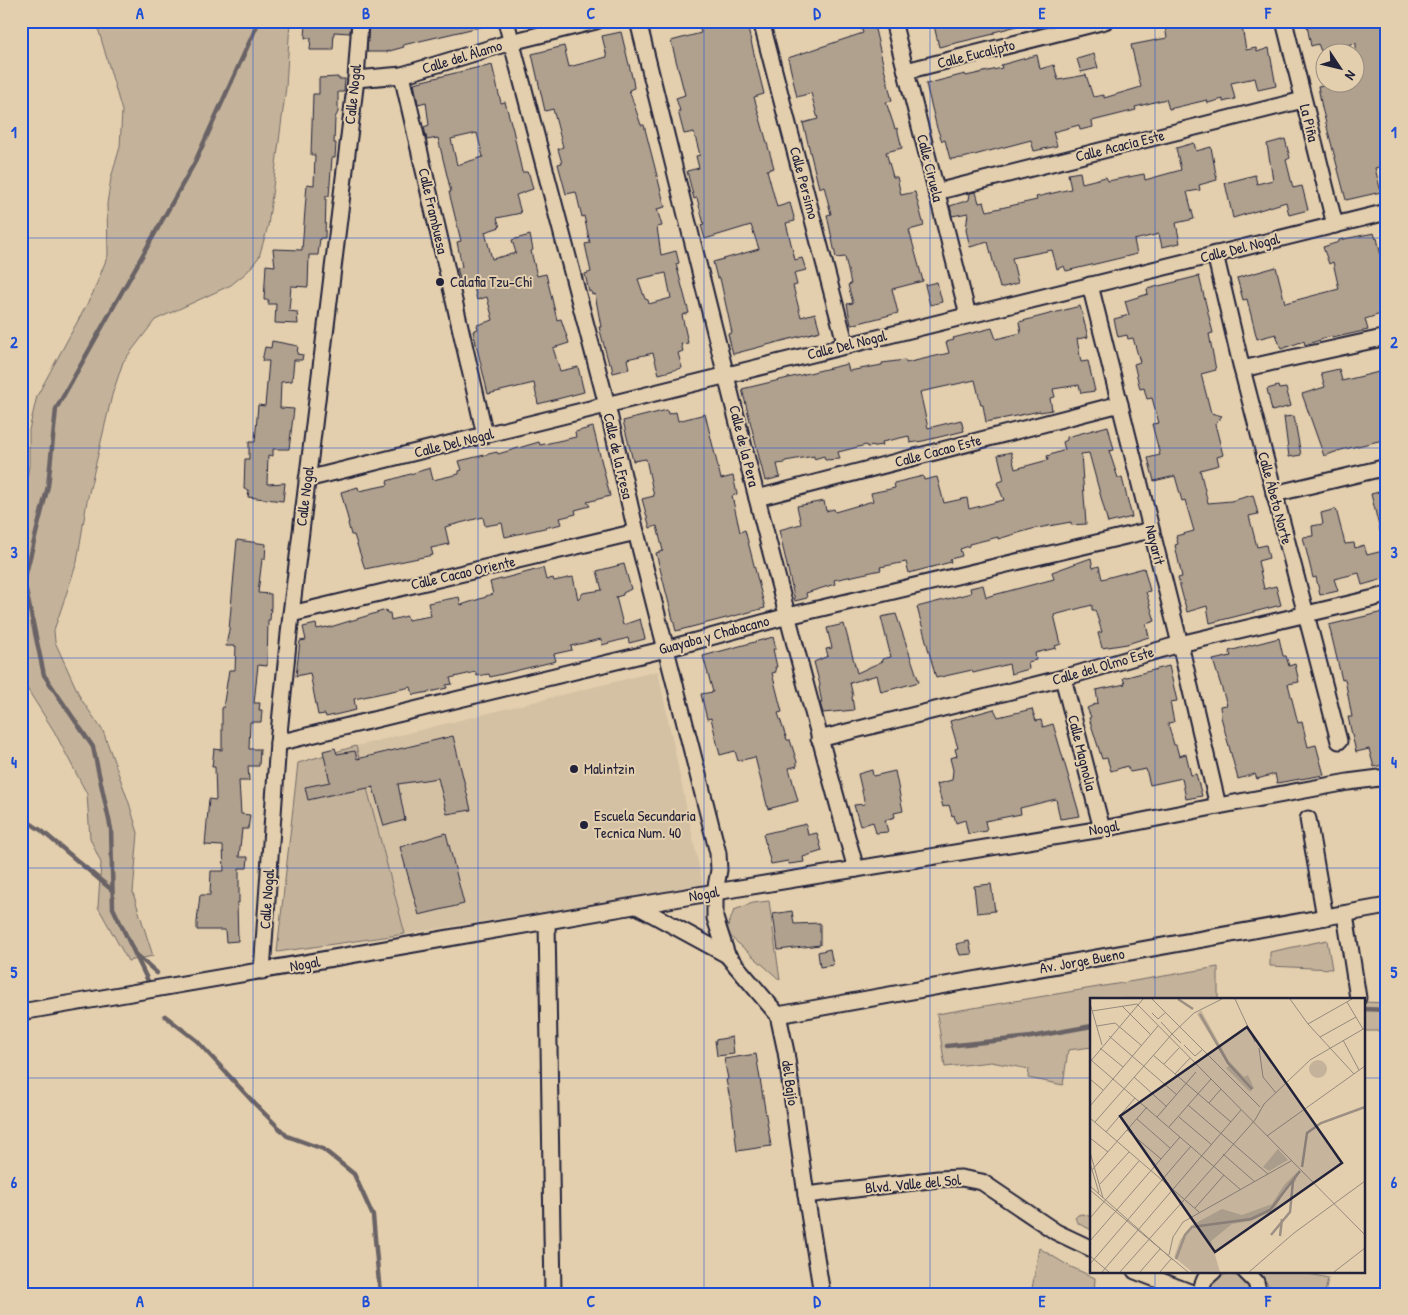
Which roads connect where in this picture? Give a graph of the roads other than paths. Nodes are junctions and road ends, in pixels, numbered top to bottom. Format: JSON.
{"nodes":[{"id":1,"x":360,"y":21,"type":"edge"},
{"id":2,"x":506,"y":21,"type":"edge"},
{"id":3,"x":596,"y":21,"type":"edge"},
{"id":4,"x":638,"y":21,"type":"edge"},
{"id":5,"x":762,"y":21,"type":"edge"},
{"id":6,"x":893,"y":21,"type":"edge"},
{"id":7,"x":1105,"y":21,"type":"edge"},
{"id":8,"x":1284,"y":21,"type":"edge"},
{"id":9,"x":511,"y":42,"type":"junction"},
{"id":10,"x":906,"y":71,"type":"junction"},
{"id":11,"x":402,"y":75,"type":"junction"},
{"id":12,"x":356,"y":79,"type":"junction"},
{"id":13,"x":1303,"y":100,"type":"junction"},
{"id":14,"x":936,"y":192,"type":"junction"},
{"id":15,"x":1387,"y":212,"type":"edge"},
{"id":16,"x":1335,"y":225,"type":"junction"},
{"id":17,"x":1215,"y":254,"type":"junction"},
{"id":18,"x":1090,"y":285,"type":"junction"},
{"id":19,"x":968,"y":315,"type":"junction"},
{"id":20,"x":1387,"y":337,"type":"edge"},
{"id":21,"x":846,"y":346,"type":"junction"},
{"id":22,"x":1242,"y":369,"type":"junction"},
{"id":23,"x":726,"y":375,"type":"junction"},
{"id":24,"x":1120,"y":404,"type":"junction"},
{"id":25,"x":606,"y":405,"type":"junction"},
{"id":26,"x":485,"y":435,"type":"junction"},
{"id":27,"x":1387,"y":467,"type":"edge"},
{"id":28,"x":307,"y":479,"type":"junction"},
{"id":29,"x":1274,"y":494,"type":"junction"},
{"id":30,"x":757,"y":498,"type":"junction"},
{"id":31,"x":1151,"y":530,"type":"junction"},
{"id":32,"x":636,"y":532,"type":"junction"},
{"id":33,"x":1387,"y":595,"type":"edge"},
{"id":34,"x":291,"y":614,"type":"junction"},
{"id":35,"x":1306,"y":614,"type":"junction"},
{"id":36,"x":788,"y":616,"type":"junction"},
{"id":37,"x":1180,"y":644,"type":"junction"},
{"id":38,"x":666,"y":649,"type":"junction"},
{"id":39,"x":1063,"y":678,"type":"junction"},
{"id":40,"x":819,"y":739,"type":"junction"},
{"id":41,"x":1339,"y":742,"type":"dead end"},
{"id":42,"x":278,"y":743,"type":"junction"},
{"id":43,"x":1387,"y":777,"type":"edge"},
{"id":44,"x":1218,"y":806,"type":"junction"},
{"id":45,"x":1308,"y":819,"type":"dead end"},
{"id":46,"x":1102,"y":829,"type":"junction"},
{"id":47,"x":856,"y":869,"type":"junction"},
{"id":48,"x":715,"y":892,"type":"junction"},
{"id":49,"x":637,"y":906,"type":"junction"},
{"id":50,"x":1387,"y":906,"type":"edge"},
{"id":51,"x":1346,"y":914,"type":"junction"},
{"id":52,"x":1325,"y":917,"type":"junction"},
{"id":53,"x":547,"y":922,"type":"junction"},
{"id":54,"x":728,"y":955,"type":"junction"},
{"id":55,"x":262,"y":972,"type":"junction"},
{"id":56,"x":1358,"y":998,"type":"edge"},
{"id":57,"x":21,"y":1012,"type":"edge"},
{"id":58,"x":778,"y":1015,"type":"junction"},
{"id":59,"x":806,"y":1195,"type":"junction"},
{"id":60,"x":1090,"y":1248,"type":"edge"},
{"id":61,"x":1138,"y":1272,"type":"edge"},
{"id":62,"x":1213,"y":1272,"type":"edge"},
{"id":63,"x":1246,"y":1272,"type":"edge"},
{"id":64,"x":553,"y":1294,"type":"edge"},
{"id":65,"x":822,"y":1294,"type":"edge"},
{"id":66,"x":1197,"y":1294,"type":"edge"},
{"id":67,"x":1259,"y":1294,"type":"edge"}],
"edges":[{"from":1,"to":12,"type":"street","name":"Calle Nogal"},
{"from":2,"to":9,"type":"street","name":"Calle de la Fresa"},
{"from":3,"to":9,"type":"street","name":"Calle del Álamo"},
{"from":4,"to":23,"type":"street","name":"Calle de la Pera"},
{"from":5,"to":21,"type":"street","name":"Calle Persimo"},
{"from":6,"to":10,"type":"street","name":"Calle Ciruela"},
{"from":7,"to":10,"type":"street","name":"Calle Eucalipto"},
{"from":8,"to":13,"type":"street","name":"La Piña"},
{"from":9,"to":11,"type":"street","name":"Calle del Álamo"},
{"from":9,"to":25,"type":"street","name":"Calle de la Fresa"},
{"from":10,"to":14,"type":"street","name":"Calle Ciruela"},
{"from":11,"to":12,"type":"street","name":"Calle del Álamo"},
{"from":11,"to":26,"type":"street","name":"Calle Frambuesa"},
{"from":12,"to":28,"type":"street","name":"Calle Nogal"},
{"from":13,"to":14,"type":"street","name":"Calle Acacia Este"},
{"from":13,"to":16,"type":"street","name":"La Piña"},
{"from":14,"to":19,"type":"street","name":"Calle Ciruela"},
{"from":15,"to":16,"type":"street","name":"Calle Del Nogal"},
{"from":16,"to":17,"type":"street","name":"Calle Del Nogal"},
{"from":17,"to":18,"type":"street","name":"Calle Del Nogal"},
{"from":17,"to":22,"type":"street","name":"Calle Ábeto Norte"},
{"from":18,"to":19,"type":"street","name":"Calle Del Nogal"},
{"from":18,"to":24,"type":"street","name":"Nayarit"},
{"from":19,"to":21,"type":"street","name":"Calle Del Nogal"},
{"from":20,"to":22,"type":"street"},
{"from":21,"to":23,"type":"street","name":"Calle Del Nogal"},
{"from":22,"to":29,"type":"street","name":"Calle Ábeto Norte"},
{"from":23,"to":25,"type":"street","name":"Calle Del Nogal"},
{"from":23,"to":30,"type":"street","name":"Calle de la Pera"},
{"from":24,"to":30,"type":"street","name":"Calle Cacao Este"},
{"from":24,"to":31,"type":"street","name":"Nayarit"},
{"from":25,"to":26,"type":"street","name":"Calle Del Nogal"},
{"from":25,"to":32,"type":"street","name":"Calle de la Fresa"},
{"from":26,"to":28,"type":"street","name":"Calle Del Nogal"},
{"from":27,"to":29,"type":"street"},
{"from":28,"to":34,"type":"street","name":"Calle Nogal"},
{"from":29,"to":35,"type":"street","name":"Calle Ábeto Norte"},
{"from":30,"to":36,"type":"street","name":"Calle de la Pera"},
{"from":31,"to":36,"type":"street","name":"Guayaba y Chabacano"},
{"from":31,"to":37,"type":"street","name":"Nayarit"},
{"from":32,"to":34,"type":"street","name":"Calle Cacao Oriente"},
{"from":32,"to":38,"type":"street","name":"Calle de la Fresa"},
{"from":33,"to":35,"type":"street","name":"Calle del Olmo Este"},
{"from":34,"to":42,"type":"street","name":"Calle Nogal"},
{"from":35,"to":37,"type":"street","name":"Calle del Olmo Este"},
{"from":35,"to":41,"type":"street","name":"Calle Ábeto Norte"},
{"from":36,"to":38,"type":"street","name":"Guayaba y Chabacano"},
{"from":36,"to":40,"type":"street","name":"Calle de la Pera"},
{"from":37,"to":39,"type":"street","name":"Calle del Olmo Este"},
{"from":37,"to":44,"type":"street","name":"Nayarit"},
{"from":38,"to":42,"type":"street","name":"Guayaba y Chabacano"},
{"from":38,"to":48,"type":"street","name":"Calle de la Fresa"},
{"from":39,"to":40,"type":"street","name":"Calle del Olmo Este"},
{"from":39,"to":46,"type":"street","name":"Calle Magnolia"},
{"from":40,"to":47,"type":"street","name":"Calle de la Pera"},
{"from":42,"to":55,"type":"street","name":"Calle Nogal"},
{"from":43,"to":44,"type":"street","name":"Nogal"},
{"from":44,"to":46,"type":"street","name":"Nogal"},
{"from":45,"to":52,"type":"street"},
{"from":46,"to":47,"type":"street","name":"Nogal"},
{"from":47,"to":48,"type":"street","name":"Nogal"},
{"from":48,"to":49,"type":"street","name":"Nogal"},
{"from":48,"to":54,"type":"street","name":"del Bajío"},
{"from":49,"to":53,"type":"street","name":"Nogal"},
{"from":49,"to":54,"type":"street"},
{"from":50,"to":51,"type":"street","name":"Av. Jorge Bueno"},
{"from":51,"to":52,"type":"street","name":"Av. Jorge Bueno"},
{"from":51,"to":56,"type":"street"},
{"from":52,"to":58,"type":"street","name":"Av. Jorge Bueno"},
{"from":53,"to":55,"type":"street","name":"Nogal"},
{"from":53,"to":64,"type":"street"},
{"from":54,"to":58,"type":"street","name":"del Bajío"},
{"from":55,"to":57,"type":"street","name":"Nogal"},
{"from":58,"to":59,"type":"street","name":"del Bajío"},
{"from":59,"to":60,"type":"street","name":"Blvd. Valle del Sol"},
{"from":59,"to":65,"type":"street","name":"del Bajío"},
{"from":61,"to":66,"type":"street"},
{"from":62,"to":66,"type":"street"},
{"from":63,"to":67,"type":"street"}]}
